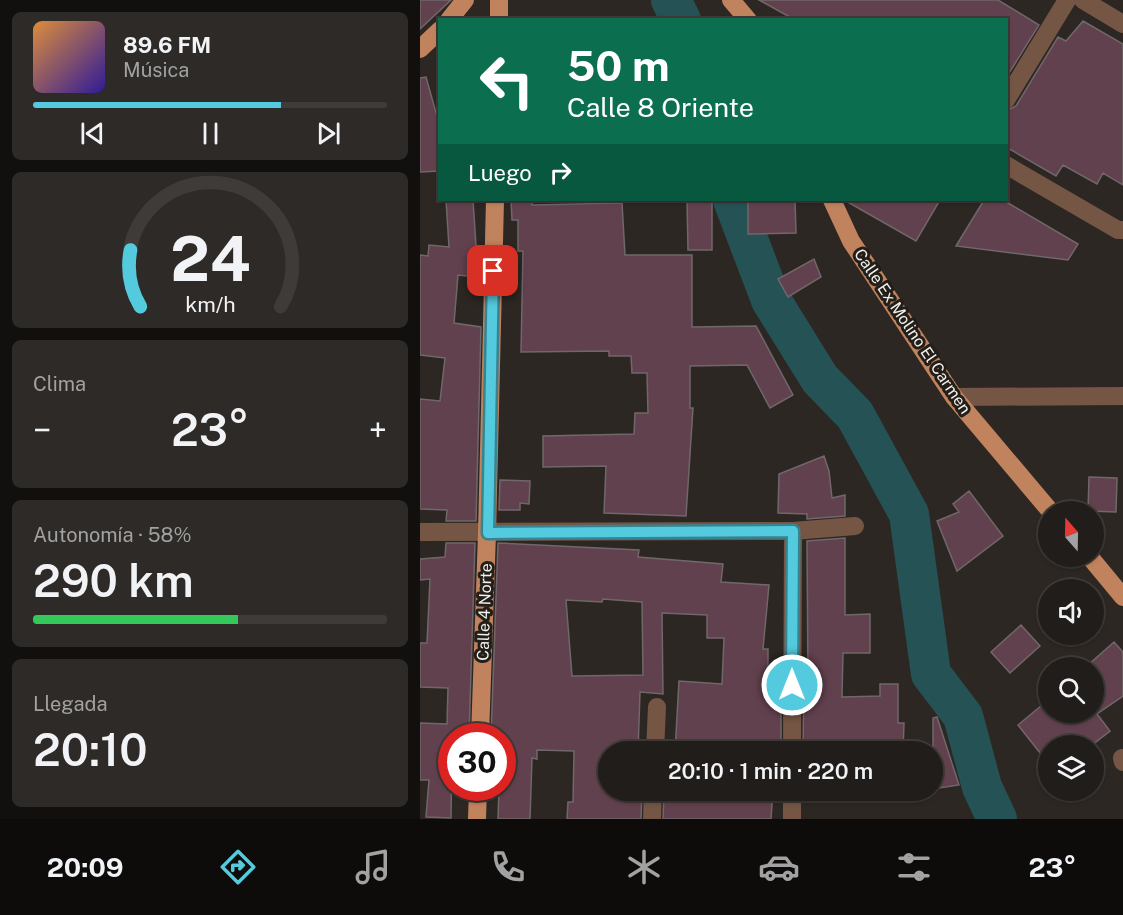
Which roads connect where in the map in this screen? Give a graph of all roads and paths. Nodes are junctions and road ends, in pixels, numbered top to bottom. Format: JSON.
{"nodes":[{"id":1,"x":465,"y":0,"type":"edge"},
{"id":2,"x":499,"y":0,"type":"edge"},
{"id":3,"x":731,"y":0,"type":"edge"},
{"id":4,"x":1066,"y":0,"type":"edge"},
{"id":5,"x":1083,"y":0,"type":"edge"},
{"id":6,"x":451,"y":18,"type":"edge"},
{"id":7,"x":499,"y":18,"type":"edge"},
{"id":8,"x":746,"y":18,"type":"edge"},
{"id":9,"x":1123,"y":24,"type":"edge"},
{"id":10,"x":438,"y":32,"type":"edge"},
{"id":11,"x":420,"y":49,"type":"edge"},
{"id":12,"x":1008,"y":97,"type":"edge"},
{"id":13,"x":1008,"y":166,"type":"edge"},
{"id":14,"x":495,"y":201,"type":"edge"},
{"id":15,"x":832,"y":201,"type":"edge"},
{"id":16,"x":1123,"y":230,"type":"edge"},
{"id":17,"x":1123,"y":396,"type":"edge"},
{"id":18,"x":954,"y":397,"type":"junction"},
{"id":19,"x":1042,"y":501,"type":"edge"},
{"id":20,"x":855,"y":526,"type":"dead end"},
{"id":21,"x":793,"y":531,"type":"junction"},
{"id":22,"x":420,"y":532,"type":"edge"},
{"id":23,"x":488,"y":533,"type":"junction"},
{"id":24,"x":1098,"y":567,"type":"edge"},
{"id":25,"x":1123,"y":597,"type":"edge"},
{"id":26,"x":657,"y":707,"type":"dead end"},
{"id":27,"x":481,"y":723,"type":"edge"},
{"id":28,"x":655,"y":741,"type":"edge"},
{"id":29,"x":792,"y":741,"type":"edge"},
{"id":30,"x":1122,"y":758,"type":"edge"},
{"id":31,"x":1123,"y":762,"type":"edge"},
{"id":32,"x":478,"y":801,"type":"edge"},
{"id":33,"x":653,"y":801,"type":"edge"},
{"id":34,"x":792,"y":801,"type":"edge"},
{"id":35,"x":477,"y":819,"type":"edge"},
{"id":36,"x":652,"y":819,"type":"edge"},
{"id":37,"x":792,"y":819,"type":"edge"}],
"edges":[{"from":1,"to":6,"type":"main road"},
{"from":2,"to":7,"type":"main road"},
{"from":3,"to":8,"type":"main road"},
{"from":4,"to":12,"type":"street"},
{"from":5,"to":9,"type":"street"},
{"from":10,"to":11,"type":"main road"},
{"from":13,"to":16,"type":"street"},
{"from":14,"to":23,"type":"main road","name":"Calle 4 Norte"},
{"from":15,"to":18,"type":"main road","name":"Calle Ex Molino El Carmen"},
{"from":17,"to":18,"type":"street"},
{"from":18,"to":19,"type":"main road","name":"Calle Ex Molino El Carmen"},
{"from":20,"to":21,"type":"street"},
{"from":21,"to":23,"type":"street"},
{"from":21,"to":29,"type":"street"},
{"from":22,"to":23,"type":"street"},
{"from":23,"to":27,"type":"main road","name":"Calle 4 Norte"},
{"from":24,"to":25,"type":"main road"},
{"from":26,"to":28,"type":"street"},
{"from":30,"to":31,"type":"street"},
{"from":32,"to":35,"type":"main road"},
{"from":33,"to":36,"type":"street"},
{"from":34,"to":37,"type":"street"}]}
